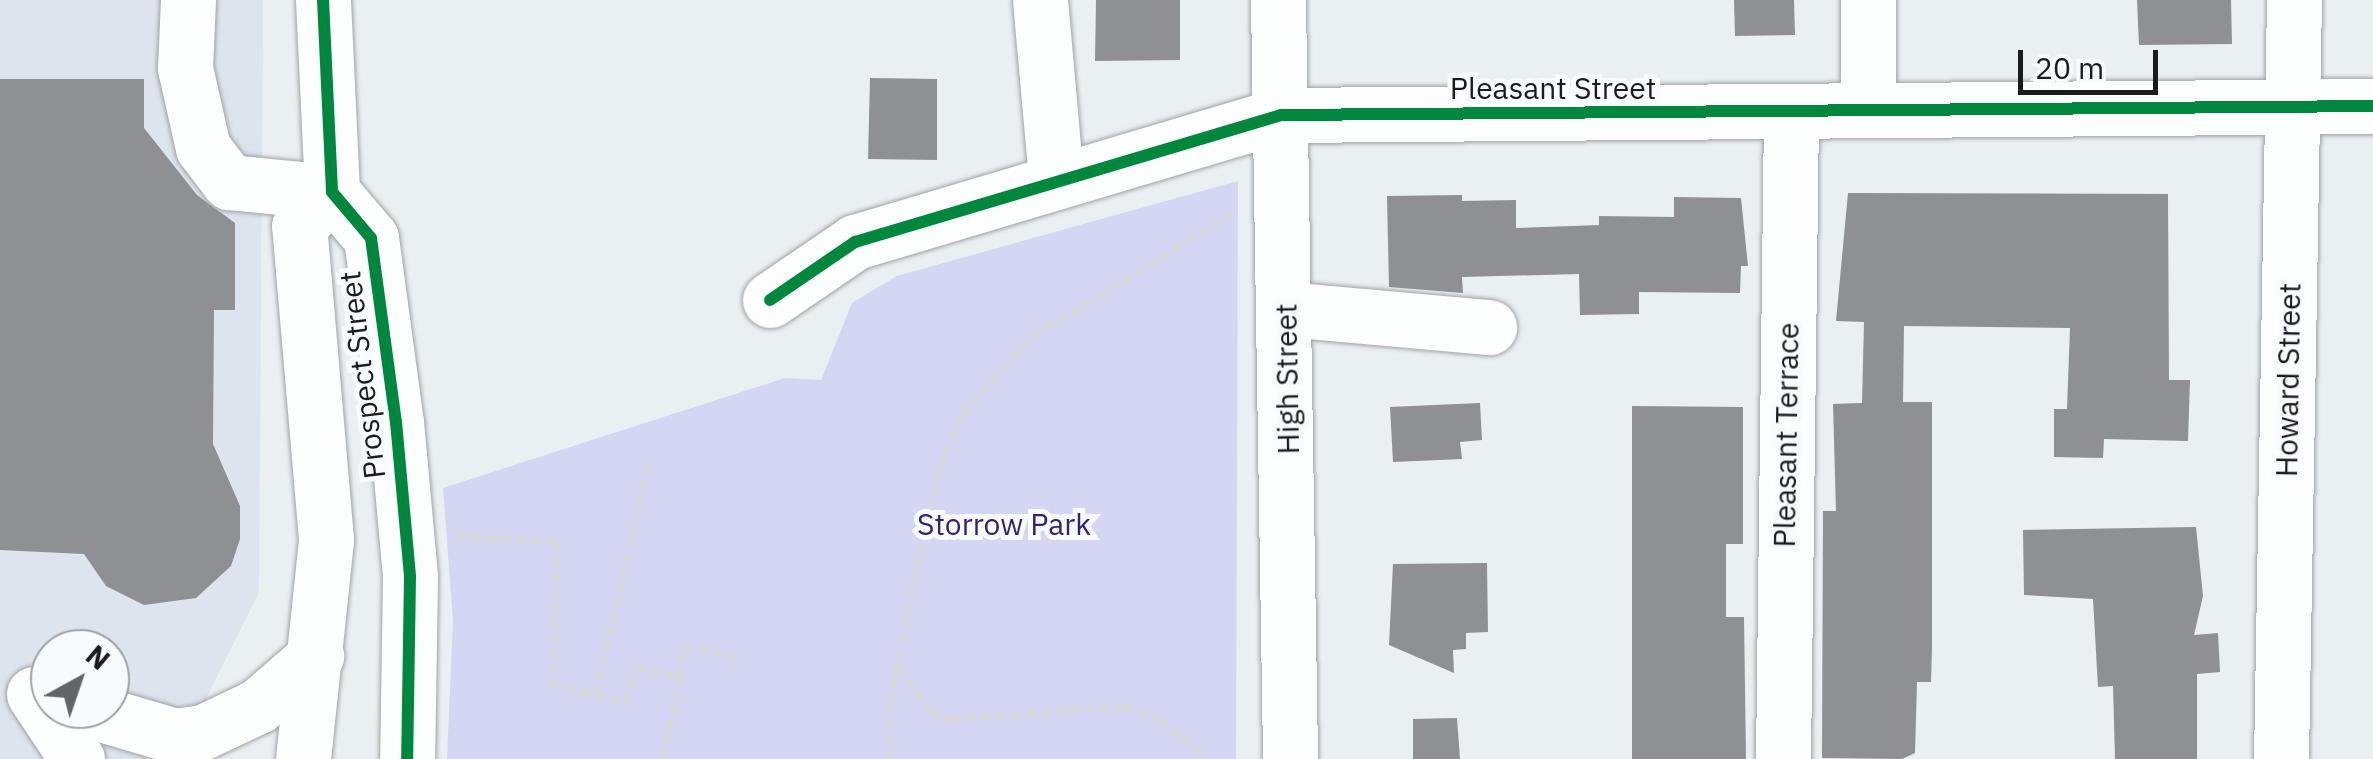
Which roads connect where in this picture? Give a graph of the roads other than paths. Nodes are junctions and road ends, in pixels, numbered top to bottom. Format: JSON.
{"nodes":[{"id":1,"x":188,"y":0,"type":"edge"},
{"id":2,"x":323,"y":0,"type":"edge"},
{"id":3,"x":1040,"y":0,"type":"edge"},
{"id":4,"x":1278,"y":0,"type":"edge"},
{"id":5,"x":1868,"y":0,"type":"edge"},
{"id":6,"x":2294,"y":0,"type":"edge"},
{"id":7,"x":2292,"y":106,"type":"junction"},
{"id":8,"x":2373,"y":106,"type":"edge"},
{"id":9,"x":1868,"y":110,"type":"junction"},
{"id":10,"x":1791,"y":111,"type":"junction"},
{"id":11,"x":1281,"y":115,"type":"junction"},
{"id":12,"x":1056,"y":180,"type":"junction"},
{"id":13,"x":332,"y":192,"type":"junction"},
{"id":14,"x":770,"y":300,"type":"dead end"},
{"id":15,"x":1286,"y":308,"type":"junction"},
{"id":16,"x":1488,"y":328,"type":"dead end"},
{"id":17,"x":316,"y":656,"type":"junction"},
{"id":18,"x":130,"y":722,"type":"edge"},
{"id":19,"x":62,"y":729,"type":"edge"},
{"id":20,"x":98,"y":729,"type":"edge"},
{"id":21,"x":77,"y":759,"type":"edge"},
{"id":22,"x":147,"y":759,"type":"edge"},
{"id":23,"x":303,"y":759,"type":"edge"},
{"id":24,"x":407,"y":759,"type":"edge"},
{"id":25,"x":1290,"y":759,"type":"edge"},
{"id":26,"x":1783,"y":759,"type":"edge"},
{"id":27,"x":2281,"y":759,"type":"edge"}],
"edges":[{"from":1,"to":13,"type":"street"},
{"from":2,"to":13,"type":"street"},
{"from":3,"to":12,"type":"street"},
{"from":4,"to":11,"type":"street","name":"High Street"},
{"from":5,"to":9,"type":"street"},
{"from":6,"to":7,"type":"street","name":"Howard Street"},
{"from":7,"to":8,"type":"street","name":"Pleasant Street"},
{"from":7,"to":9,"type":"street","name":"Pleasant Street"},
{"from":7,"to":27,"type":"street","name":"Howard Street"},
{"from":9,"to":10,"type":"street","name":"Pleasant Street"},
{"from":10,"to":11,"type":"street","name":"Pleasant Street"},
{"from":10,"to":26,"type":"street","name":"Pleasant Terrace"},
{"from":11,"to":12,"type":"street","name":"Pleasant Street"},
{"from":11,"to":15,"type":"street","name":"High Street"},
{"from":12,"to":14,"type":"street","name":"Pleasant Street"},
{"from":13,"to":17,"type":"street","name":"Prospect Street"},
{"from":13,"to":24,"type":"street","name":"Prospect Street"},
{"from":15,"to":16,"type":"street"},
{"from":15,"to":25,"type":"street","name":"High Street"},
{"from":17,"to":18,"type":"street"},
{"from":17,"to":23,"type":"street","name":"Prospect Street"},
{"from":19,"to":21,"type":"street"},
{"from":20,"to":22,"type":"street"}]}
